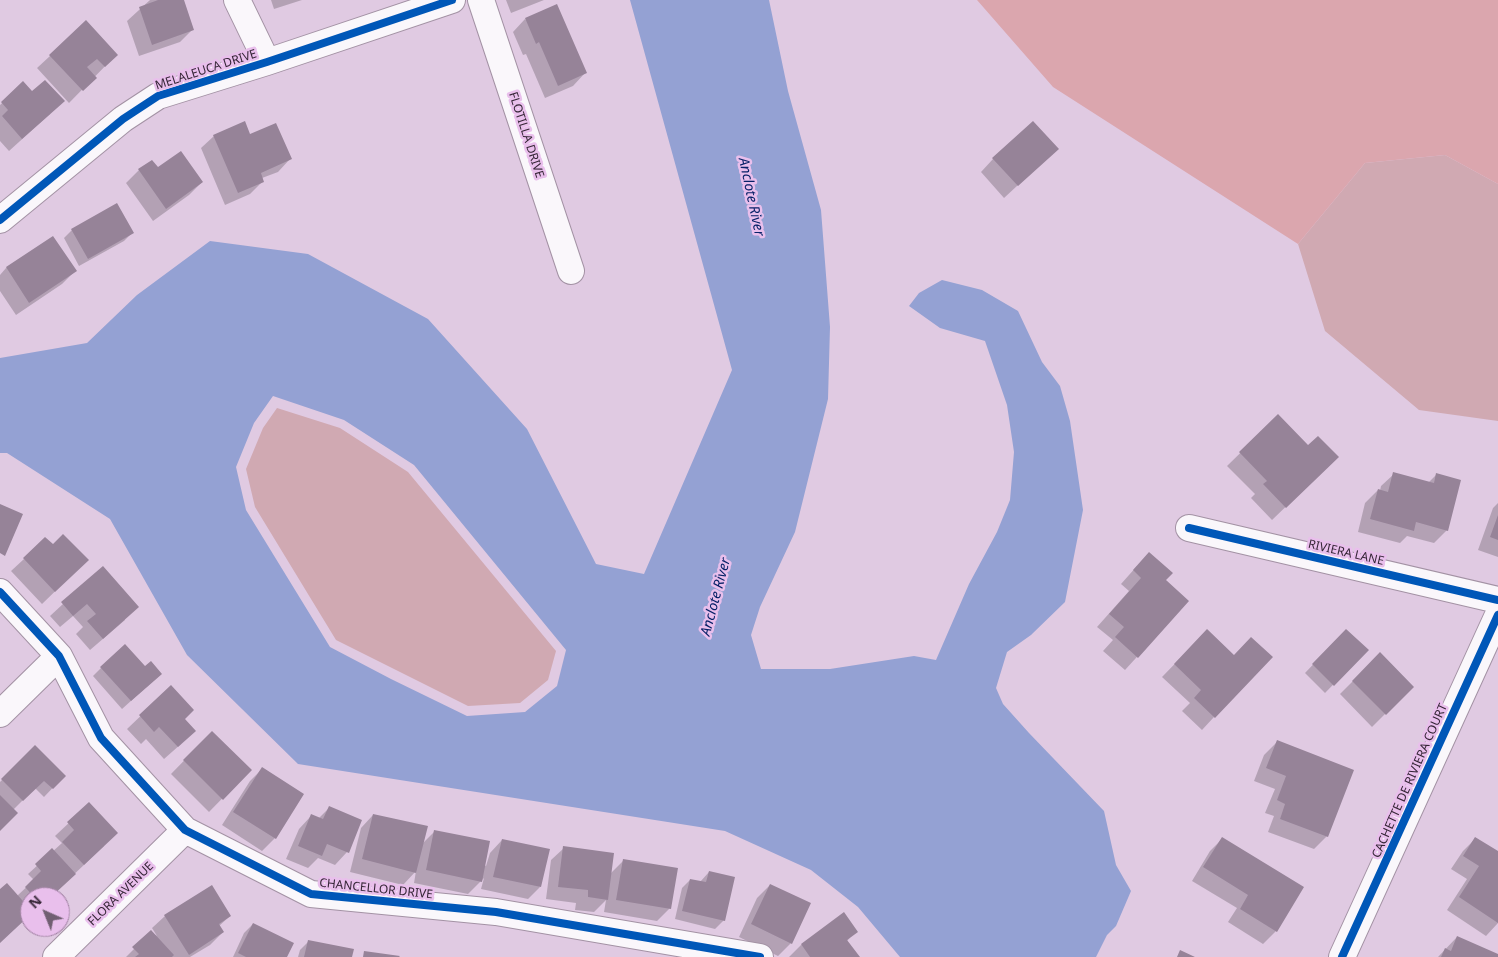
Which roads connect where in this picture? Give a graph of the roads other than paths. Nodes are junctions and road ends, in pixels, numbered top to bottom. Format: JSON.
{"nodes":[{"id":1,"x":237,"y":0,"type":"edge"},
{"id":2,"x":452,"y":0,"type":"edge"},
{"id":3,"x":481,"y":0,"type":"edge"},
{"id":4,"x":267,"y":62,"type":"junction"},
{"id":5,"x":0,"y":220,"type":"edge"},
{"id":6,"x":571,"y":271,"type":"dead end"},
{"id":7,"x":1189,"y":528,"type":"dead end"},
{"id":8,"x":0,"y":592,"type":"edge"},
{"id":9,"x":1498,"y":600,"type":"edge"},
{"id":10,"x":1498,"y":615,"type":"edge"},
{"id":11,"x":59,"y":656,"type":"junction"},
{"id":12,"x":0,"y":714,"type":"edge"},
{"id":13,"x":186,"y":830,"type":"junction"},
{"id":14,"x":56,"y":957,"type":"edge"},
{"id":15,"x":760,"y":957,"type":"edge"},
{"id":16,"x":1342,"y":957,"type":"edge"}],
"edges":[{"from":1,"to":4,"type":"street"},
{"from":2,"to":4,"type":"street","name":"MELALEUCA DRIVE"},
{"from":3,"to":6,"type":"street","name":"FLOTILLA DRIVE"},
{"from":4,"to":5,"type":"street","name":"MELALEUCA DRIVE"},
{"from":7,"to":9,"type":"street","name":"RIVIERA LANE"},
{"from":8,"to":11,"type":"street","name":"CHANCELLOR DRIVE"},
{"from":10,"to":16,"type":"street","name":"CACHETTE DE RIVIERA COURT"},
{"from":11,"to":12,"type":"street"},
{"from":11,"to":13,"type":"street","name":"CHANCELLOR DRIVE"},
{"from":13,"to":14,"type":"street","name":"FLORA AVENUE"},
{"from":13,"to":15,"type":"street","name":"CHANCELLOR DRIVE"}]}
